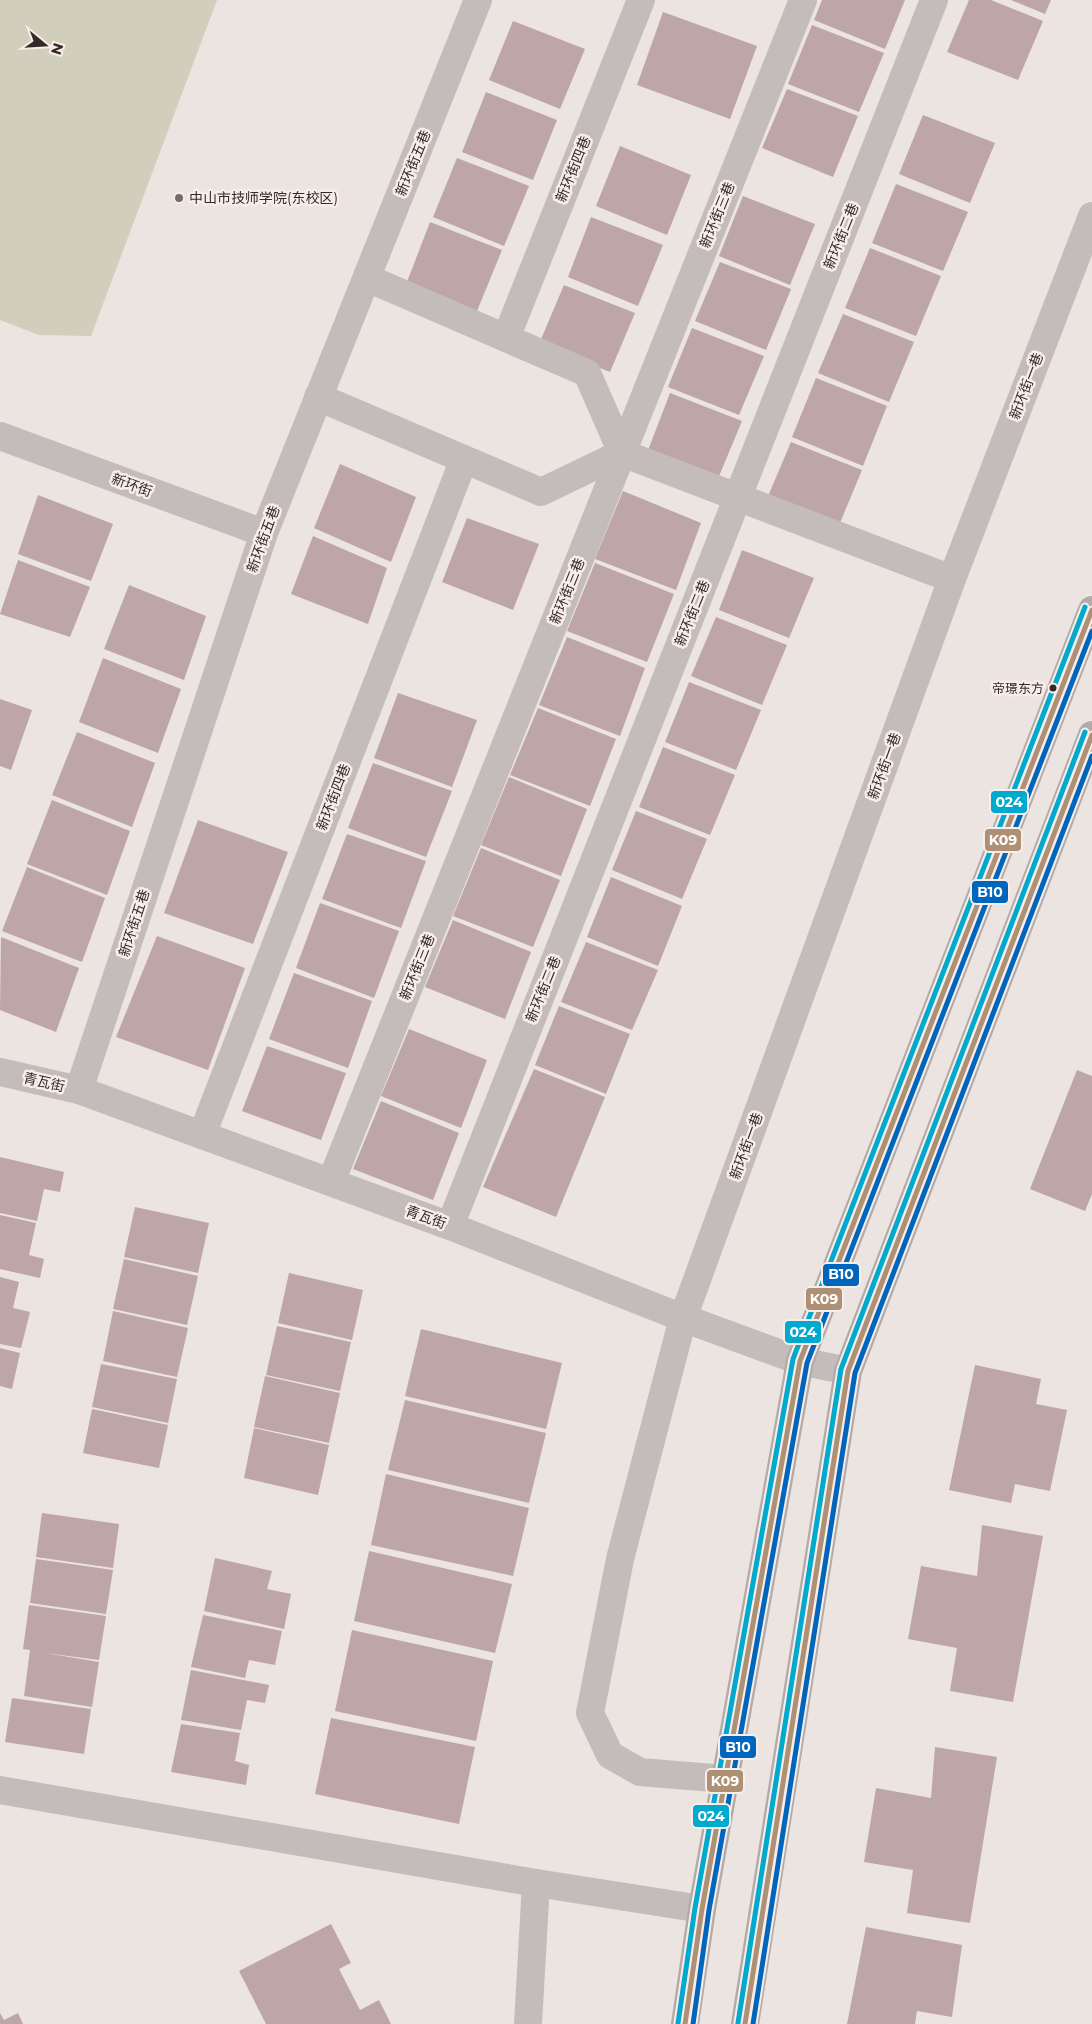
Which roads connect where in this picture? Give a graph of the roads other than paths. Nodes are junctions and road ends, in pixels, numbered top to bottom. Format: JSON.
{"nodes":[{"id":1,"x":478,"y":0,"type":"edge"},
{"id":2,"x":641,"y":0,"type":"edge"},
{"id":3,"x":803,"y":0,"type":"edge"},
{"id":4,"x":934,"y":0,"type":"edge"},
{"id":5,"x":1092,"y":216,"type":"edge"},
{"id":6,"x":366,"y":278,"type":"junction"},
{"id":7,"x":506,"y":338,"type":"junction"},
{"id":8,"x":318,"y":397,"type":"junction"},
{"id":9,"x":0,"y":436,"type":"edge"},
{"id":10,"x":622,"y":453,"type":"junction"},
{"id":11,"x":464,"y":459,"type":"junction"},
{"id":12,"x":738,"y":497,"type":"junction"},
{"id":13,"x":264,"y":533,"type":"junction"},
{"id":14,"x":952,"y":579,"type":"junction"},
{"id":15,"x":1092,"y":610,"type":"edge"},
{"id":16,"x":1092,"y":735,"type":"edge"},
{"id":17,"x":0,"y":1072,"type":"edge"},
{"id":18,"x":79,"y":1090,"type":"junction"},
{"id":19,"x":202,"y":1135,"type":"junction"},
{"id":20,"x":331,"y":1182,"type":"junction"},
{"id":21,"x":450,"y":1226,"type":"junction"},
{"id":22,"x":684,"y":1318,"type":"junction"},
{"id":23,"x":800,"y":1361,"type":"junction"},
{"id":24,"x":848,"y":1371,"type":"junction"},
{"id":25,"x":726,"y":1779,"type":"junction"},
{"id":26,"x":0,"y":1790,"type":"edge"},
{"id":27,"x":536,"y":1883,"type":"junction"},
{"id":28,"x":702,"y":1909,"type":"junction"},
{"id":29,"x":528,"y":2024,"type":"edge"},
{"id":30,"x":685,"y":2024,"type":"edge"},
{"id":31,"x":745,"y":2024,"type":"edge"}],
"edges":[{"from":1,"to":6,"type":"street","name":"新环街五巷"},
{"from":2,"to":7,"type":"street","name":"新环街四巷"},
{"from":3,"to":10,"type":"street","name":"新环街三巷"},
{"from":4,"to":12,"type":"street","name":"新环街二巷"},
{"from":5,"to":14,"type":"street","name":"新环街一巷"},
{"from":6,"to":7,"type":"street"},
{"from":6,"to":8,"type":"street","name":"新环街五巷"},
{"from":7,"to":10,"type":"street"},
{"from":8,"to":11,"type":"street"},
{"from":8,"to":13,"type":"street","name":"新环街五巷"},
{"from":9,"to":13,"type":"street","name":"新环街"},
{"from":10,"to":11,"type":"street"},
{"from":10,"to":12,"type":"street"},
{"from":10,"to":20,"type":"street","name":"新环街三巷"},
{"from":11,"to":19,"type":"street","name":"新环街四巷"},
{"from":12,"to":14,"type":"street"},
{"from":12,"to":21,"type":"street","name":"新环街二巷"},
{"from":13,"to":18,"type":"street","name":"新环街五巷"},
{"from":14,"to":22,"type":"street","name":"新环街一巷"},
{"from":15,"to":23,"type":"main road"},
{"from":16,"to":24,"type":"main road"},
{"from":17,"to":18,"type":"street","name":"青瓦街"},
{"from":18,"to":19,"type":"street","name":"青瓦街"},
{"from":19,"to":20,"type":"street","name":"青瓦街"},
{"from":20,"to":21,"type":"street","name":"青瓦街"},
{"from":21,"to":22,"type":"street","name":"青瓦街"},
{"from":22,"to":23,"type":"street","name":"青瓦街"},
{"from":22,"to":25,"type":"street","name":"新环街一巷"},
{"from":23,"to":24,"type":"street","name":"青瓦街"},
{"from":23,"to":25,"type":"main road"},
{"from":24,"to":31,"type":"main road"},
{"from":25,"to":28,"type":"main road"},
{"from":26,"to":27,"type":"street"},
{"from":27,"to":28,"type":"street"},
{"from":27,"to":29,"type":"street"},
{"from":28,"to":30,"type":"main road"}]}
